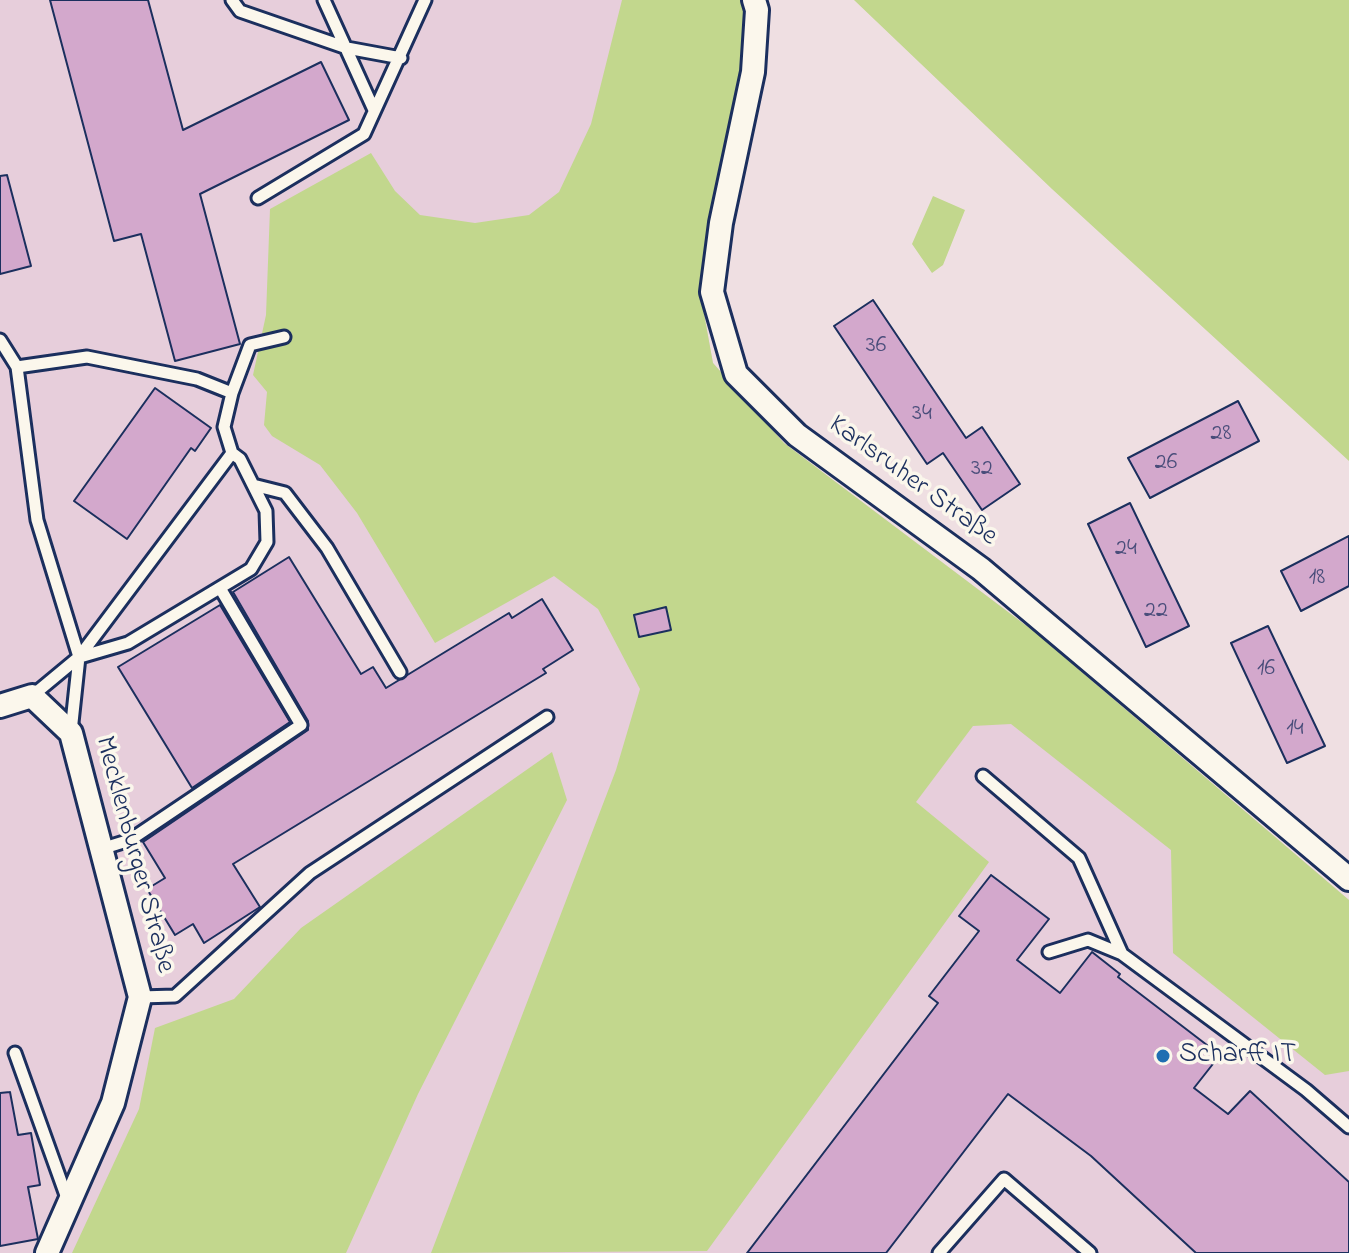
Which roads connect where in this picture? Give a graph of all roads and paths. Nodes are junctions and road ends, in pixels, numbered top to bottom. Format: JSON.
{"nodes":[{"id":1,"x":232,"y":0,"type":"edge"},
{"id":2,"x":324,"y":0,"type":"edge"},
{"id":3,"x":425,"y":0,"type":"edge"},
{"id":4,"x":754,"y":0,"type":"edge"},
{"id":5,"x":347,"y":48,"type":"junction"},
{"id":6,"x":401,"y":58,"type":"junction"},
{"id":7,"x":374,"y":110,"type":"junction"},
{"id":8,"x":258,"y":198,"type":"dead end"},
{"id":9,"x":284,"y":337,"type":"dead end"},
{"id":10,"x":0,"y":340,"type":"edge"},
{"id":11,"x":17,"y":367,"type":"junction"},
{"id":12,"x":232,"y":393,"type":"junction"},
{"id":13,"x":232,"y":453,"type":"junction"},
{"id":14,"x":253,"y":485,"type":"junction"},
{"id":15,"x":220,"y":588,"type":"junction"},
{"id":16,"x":79,"y":657,"type":"junction"},
{"id":17,"x":400,"y":672,"type":"dead end"},
{"id":18,"x":32,"y":696,"type":"junction"},
{"id":19,"x":0,"y":706,"type":"edge"},
{"id":20,"x":547,"y":717,"type":"dead end"},
{"id":21,"x":71,"y":733,"type":"junction"},
{"id":22,"x":983,"y":776,"type":"dead end"},
{"id":23,"x":101,"y":849,"type":"junction"},
{"id":24,"x":1349,"y":879,"type":"edge"},
{"id":25,"x":1049,"y":952,"type":"dead end"},
{"id":26,"x":1122,"y":954,"type":"junction"},
{"id":27,"x":140,"y":997,"type":"junction"},
{"id":28,"x":15,"y":1053,"type":"dead end"},
{"id":29,"x":1349,"y":1127,"type":"edge"},
{"id":30,"x":68,"y":1202,"type":"junction"},
{"id":31,"x":47,"y":1253,"type":"edge"},
{"id":32,"x":939,"y":1253,"type":"edge"},
{"id":33,"x":1090,"y":1253,"type":"edge"}],
"edges":[{"from":1,"to":5,"type":"lane"},
{"from":2,"to":5,"type":"lane"},
{"from":3,"to":6,"type":"lane"},
{"from":4,"to":24,"type":"street","name":"Karlsruher Straße"},
{"from":5,"to":6,"type":"lane"},
{"from":5,"to":7,"type":"lane"},
{"from":6,"to":7,"type":"lane"},
{"from":7,"to":8,"type":"lane"},
{"from":9,"to":12,"type":"lane"},
{"from":10,"to":11,"type":"lane"},
{"from":11,"to":12,"type":"lane"},
{"from":11,"to":16,"type":"lane"},
{"from":12,"to":13,"type":"lane"},
{"from":13,"to":14,"type":"lane"},
{"from":13,"to":16,"type":"lane"},
{"from":14,"to":15,"type":"lane"},
{"from":14,"to":17,"type":"lane"},
{"from":15,"to":16,"type":"lane"},
{"from":15,"to":23,"type":"lane"},
{"from":16,"to":18,"type":"lane"},
{"from":16,"to":21,"type":"lane"},
{"from":18,"to":19,"type":"street"},
{"from":18,"to":21,"type":"street","name":"Mecklenburger Straße"},
{"from":20,"to":27,"type":"lane"},
{"from":21,"to":23,"type":"street","name":"Mecklenburger Straße"},
{"from":22,"to":26,"type":"lane"},
{"from":23,"to":27,"type":"street","name":"Mecklenburger Straße"},
{"from":25,"to":26,"type":"lane"},
{"from":26,"to":29,"type":"lane"},
{"from":27,"to":30,"type":"street","name":"Mecklenburger Straße"},
{"from":28,"to":30,"type":"lane"},
{"from":30,"to":31,"type":"street","name":"Mecklenburger Straße"},
{"from":32,"to":33,"type":"lane"}]}
